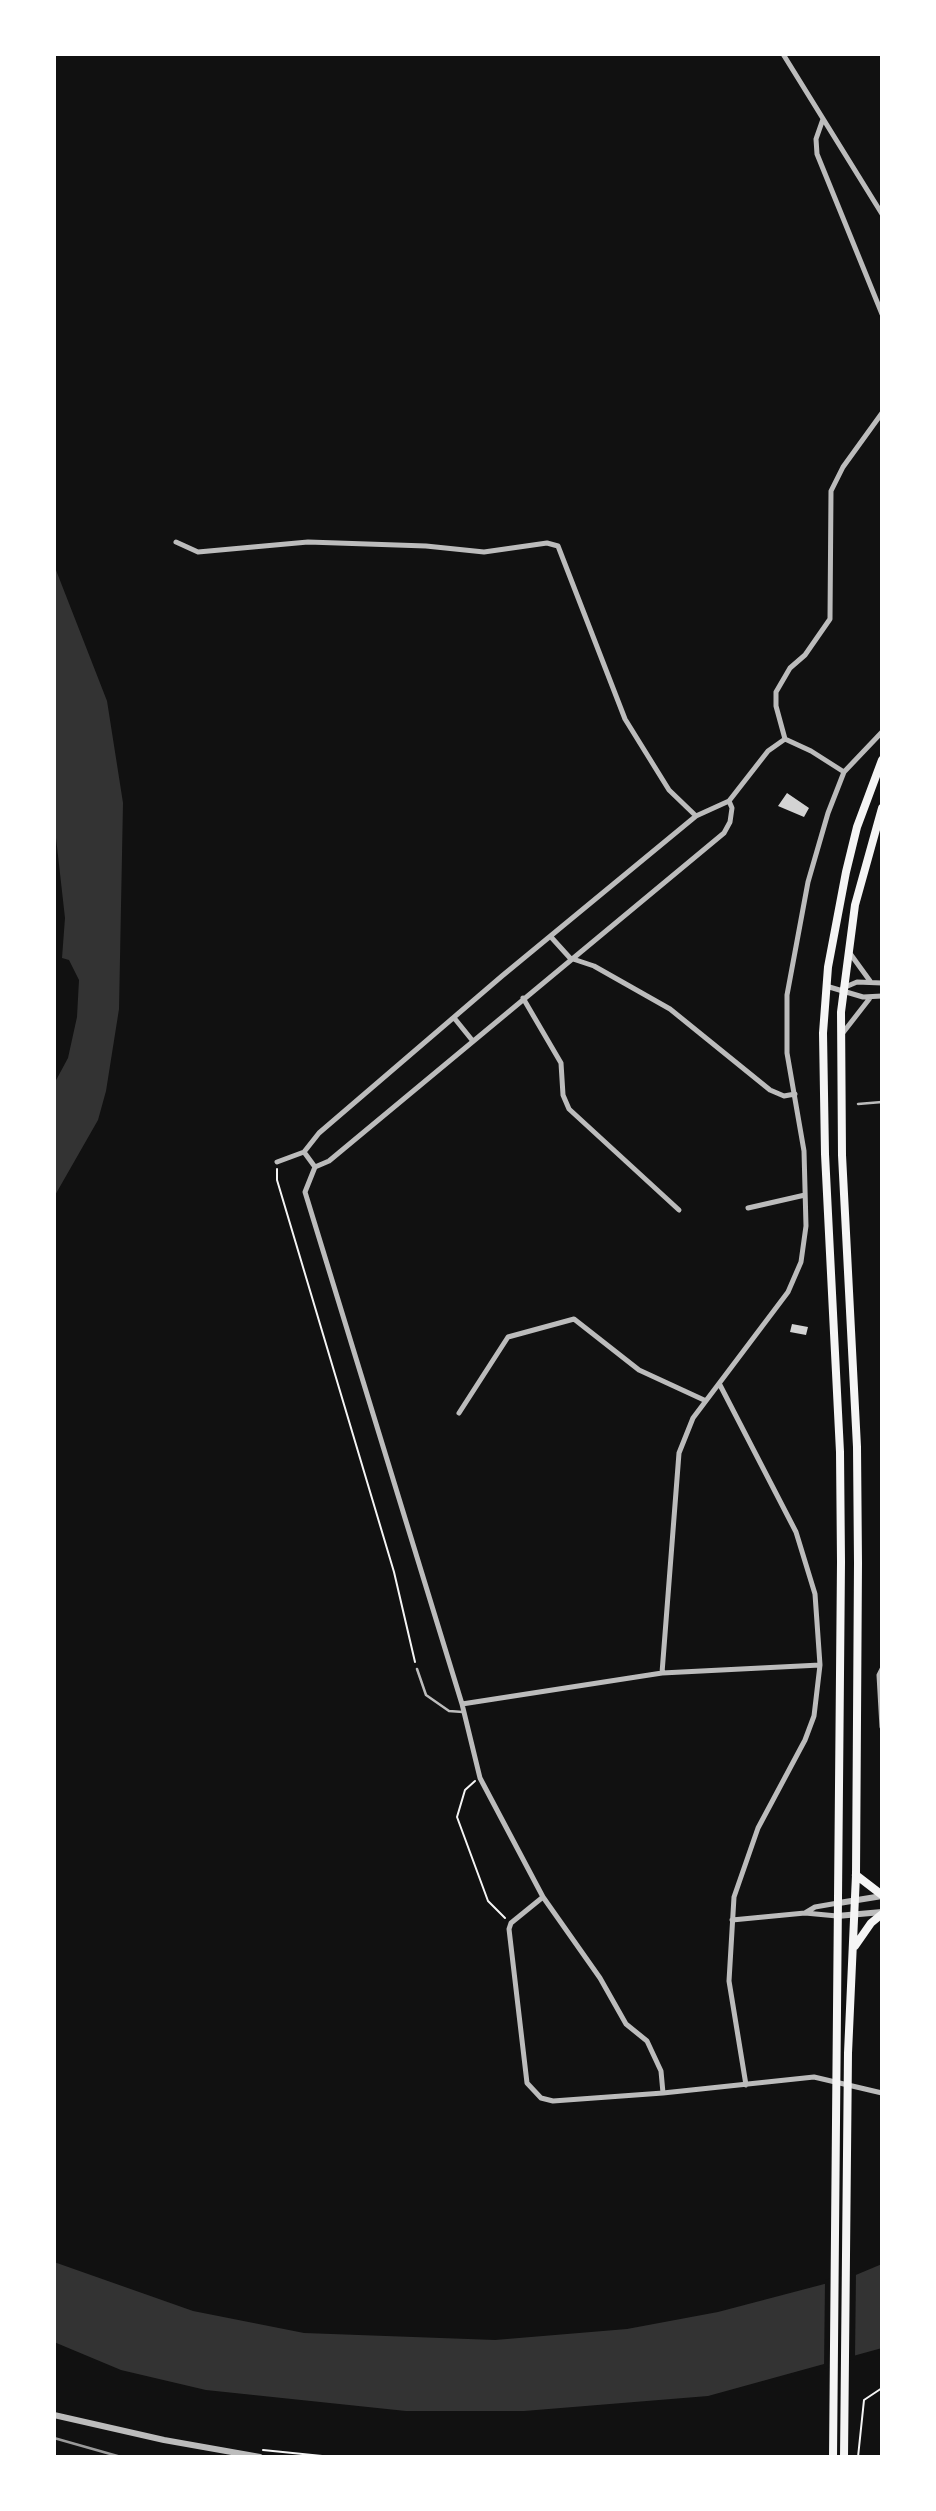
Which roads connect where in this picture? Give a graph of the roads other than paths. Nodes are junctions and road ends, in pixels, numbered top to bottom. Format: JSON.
{"nodes":[{"id":1,"x":783,"y":54,"type":"edge"},
{"id":2,"x":824,"y":119,"type":"junction"},
{"id":3,"x":882,"y":214,"type":"edge"},
{"id":4,"x":882,"y":314,"type":"edge"},
{"id":5,"x":882,"y":413,"type":"edge"},
{"id":6,"x":176,"y":542,"type":"dead end"},
{"id":7,"x":882,"y":732,"type":"edge"},
{"id":8,"x":785,"y":739,"type":"junction"},
{"id":9,"x":882,"y":760,"type":"edge"},
{"id":10,"x":844,"y":772,"type":"junction"},
{"id":11,"x":729,"y":801,"type":"junction"},
{"id":12,"x":882,"y":808,"type":"edge"},
{"id":13,"x":695,"y":816,"type":"junction"},
{"id":14,"x":551,"y":937,"type":"junction"},
{"id":15,"x":848,"y":949,"type":"junction"},
{"id":16,"x":570,"y":958,"type":"junction"},
{"id":17,"x":870,"y":981,"type":"junction"},
{"id":18,"x":882,"y":983,"type":"edge"},
{"id":19,"x":826,"y":986,"type":"junction"},
{"id":20,"x":843,"y":988,"type":"junction"},
{"id":21,"x":882,"y":996,"type":"edge"},
{"id":22,"x":523,"y":998,"type":"junction"},
{"id":23,"x":870,"y":998,"type":"junction"},
{"id":24,"x":454,"y":1019,"type":"junction"},
{"id":25,"x":842,"y":1034,"type":"junction"},
{"id":26,"x":472,"y":1040,"type":"junction"},
{"id":27,"x":795,"y":1094,"type":"junction"},
{"id":28,"x":882,"y":1102,"type":"edge"},
{"id":29,"x":858,"y":1104,"type":"dead end"},
{"id":30,"x":304,"y":1152,"type":"junction"},
{"id":31,"x":277,"y":1162,"type":"road end"},
{"id":32,"x":315,"y":1167,"type":"junction"},
{"id":33,"x":805,"y":1195,"type":"junction"},
{"id":34,"x":748,"y":1208,"type":"dead end"},
{"id":35,"x":679,"y":1210,"type":"dead end"},
{"id":36,"x":720,"y":1385,"type":"junction"},
{"id":37,"x":704,"y":1400,"type":"junction"},
{"id":38,"x":458,"y":1413,"type":"dead end"},
{"id":39,"x":820,"y":1665,"type":"junction"},
{"id":40,"x":417,"y":1669,"type":"road end"},
{"id":41,"x":882,"y":1669,"type":"edge"},
{"id":42,"x":662,"y":1673,"type":"junction"},
{"id":43,"x":462,"y":1704,"type":"junction"},
{"id":44,"x":463,"y":1711,"type":"junction"},
{"id":45,"x":881,"y":1724,"type":"edge"},
{"id":46,"x":856,"y":1875,"type":"junction"},
{"id":47,"x":882,"y":1896,"type":"edge"},
{"id":48,"x":543,"y":1897,"type":"junction"},
{"id":49,"x":855,"y":1901,"type":"junction"},
{"id":50,"x":839,"y":1903,"type":"junction"},
{"id":51,"x":805,"y":1913,"type":"junction"},
{"id":52,"x":882,"y":1913,"type":"edge"},
{"id":53,"x":854,"y":1915,"type":"junction"},
{"id":54,"x":837,"y":1916,"type":"junction"},
{"id":55,"x":732,"y":1920,"type":"junction"},
{"id":56,"x":854,"y":1949,"type":"junction"},
{"id":57,"x":843,"y":2053,"type":"junction"},
{"id":58,"x":746,"y":2085,"type":"junction"},
{"id":59,"x":663,"y":2093,"type":"junction"},
{"id":60,"x":882,"y":2093,"type":"edge"},
{"id":61,"x":54,"y":2415,"type":"edge"},
{"id":62,"x":260,"y":2457,"type":"edge"},
{"id":63,"x":833,"y":2457,"type":"edge"},
{"id":64,"x":844,"y":2457,"type":"edge"}],
"edges":[{"from":1,"to":2,"type":"street"},
{"from":2,"to":3,"type":"street"},
{"from":2,"to":4,"type":"street"},
{"from":5,"to":8,"type":"street"},
{"from":6,"to":13,"type":"street"},
{"from":7,"to":10,"type":"street"},
{"from":8,"to":10,"type":"street"},
{"from":8,"to":11,"type":"street"},
{"from":9,"to":19,"type":"highway"},
{"from":10,"to":27,"type":"street"},
{"from":11,"to":13,"type":"street"},
{"from":11,"to":16,"type":"street"},
{"from":12,"to":15,"type":"highway"},
{"from":13,"to":14,"type":"street"},
{"from":14,"to":16,"type":"street"},
{"from":14,"to":24,"type":"street"},
{"from":15,"to":17,"type":"street"},
{"from":15,"to":20,"type":"highway"},
{"from":16,"to":22,"type":"street"},
{"from":16,"to":27,"type":"street"},
{"from":17,"to":18,"type":"street"},
{"from":17,"to":20,"type":"street"},
{"from":19,"to":20,"type":"street"},
{"from":19,"to":50,"type":"highway"},
{"from":20,"to":23,"type":"street"},
{"from":20,"to":25,"type":"highway"},
{"from":21,"to":23,"type":"street"},
{"from":22,"to":26,"type":"street"},
{"from":22,"to":35,"type":"street"},
{"from":23,"to":25,"type":"street"},
{"from":24,"to":26,"type":"street"},
{"from":24,"to":30,"type":"street"},
{"from":25,"to":46,"type":"highway"},
{"from":26,"to":32,"type":"street"},
{"from":27,"to":33,"type":"street"},
{"from":28,"to":29,"type":"lane"},
{"from":30,"to":31,"type":"street"},
{"from":30,"to":32,"type":"street"},
{"from":32,"to":43,"type":"street"},
{"from":33,"to":34,"type":"street"},
{"from":33,"to":36,"type":"street"},
{"from":36,"to":37,"type":"street"},
{"from":36,"to":39,"type":"street"},
{"from":37,"to":38,"type":"street"},
{"from":37,"to":42,"type":"street"},
{"from":39,"to":42,"type":"street"},
{"from":39,"to":55,"type":"street"},
{"from":40,"to":44,"type":"lane"},
{"from":41,"to":45,"type":"street"},
{"from":42,"to":43,"type":"street"},
{"from":43,"to":44,"type":"street"},
{"from":44,"to":48,"type":"street"},
{"from":46,"to":47,"type":"highway"},
{"from":46,"to":49,"type":"highway"},
{"from":47,"to":49,"type":"street"},
{"from":48,"to":59,"type":"street"},
{"from":48,"to":59,"type":"street"},
{"from":49,"to":50,"type":"street"},
{"from":49,"to":53,"type":"highway"},
{"from":50,"to":51,"type":"street"},
{"from":50,"to":54,"type":"highway"},
{"from":51,"to":54,"type":"street"},
{"from":51,"to":55,"type":"street"},
{"from":52,"to":53,"type":"street"},
{"from":52,"to":56,"type":"highway"},
{"from":53,"to":54,"type":"street"},
{"from":53,"to":56,"type":"highway"},
{"from":54,"to":57,"type":"highway"},
{"from":55,"to":58,"type":"street"},
{"from":56,"to":57,"type":"highway"},
{"from":57,"to":63,"type":"highway"},
{"from":57,"to":64,"type":"highway"},
{"from":58,"to":59,"type":"street"},
{"from":58,"to":60,"type":"street"},
{"from":61,"to":62,"type":"street"}]}
